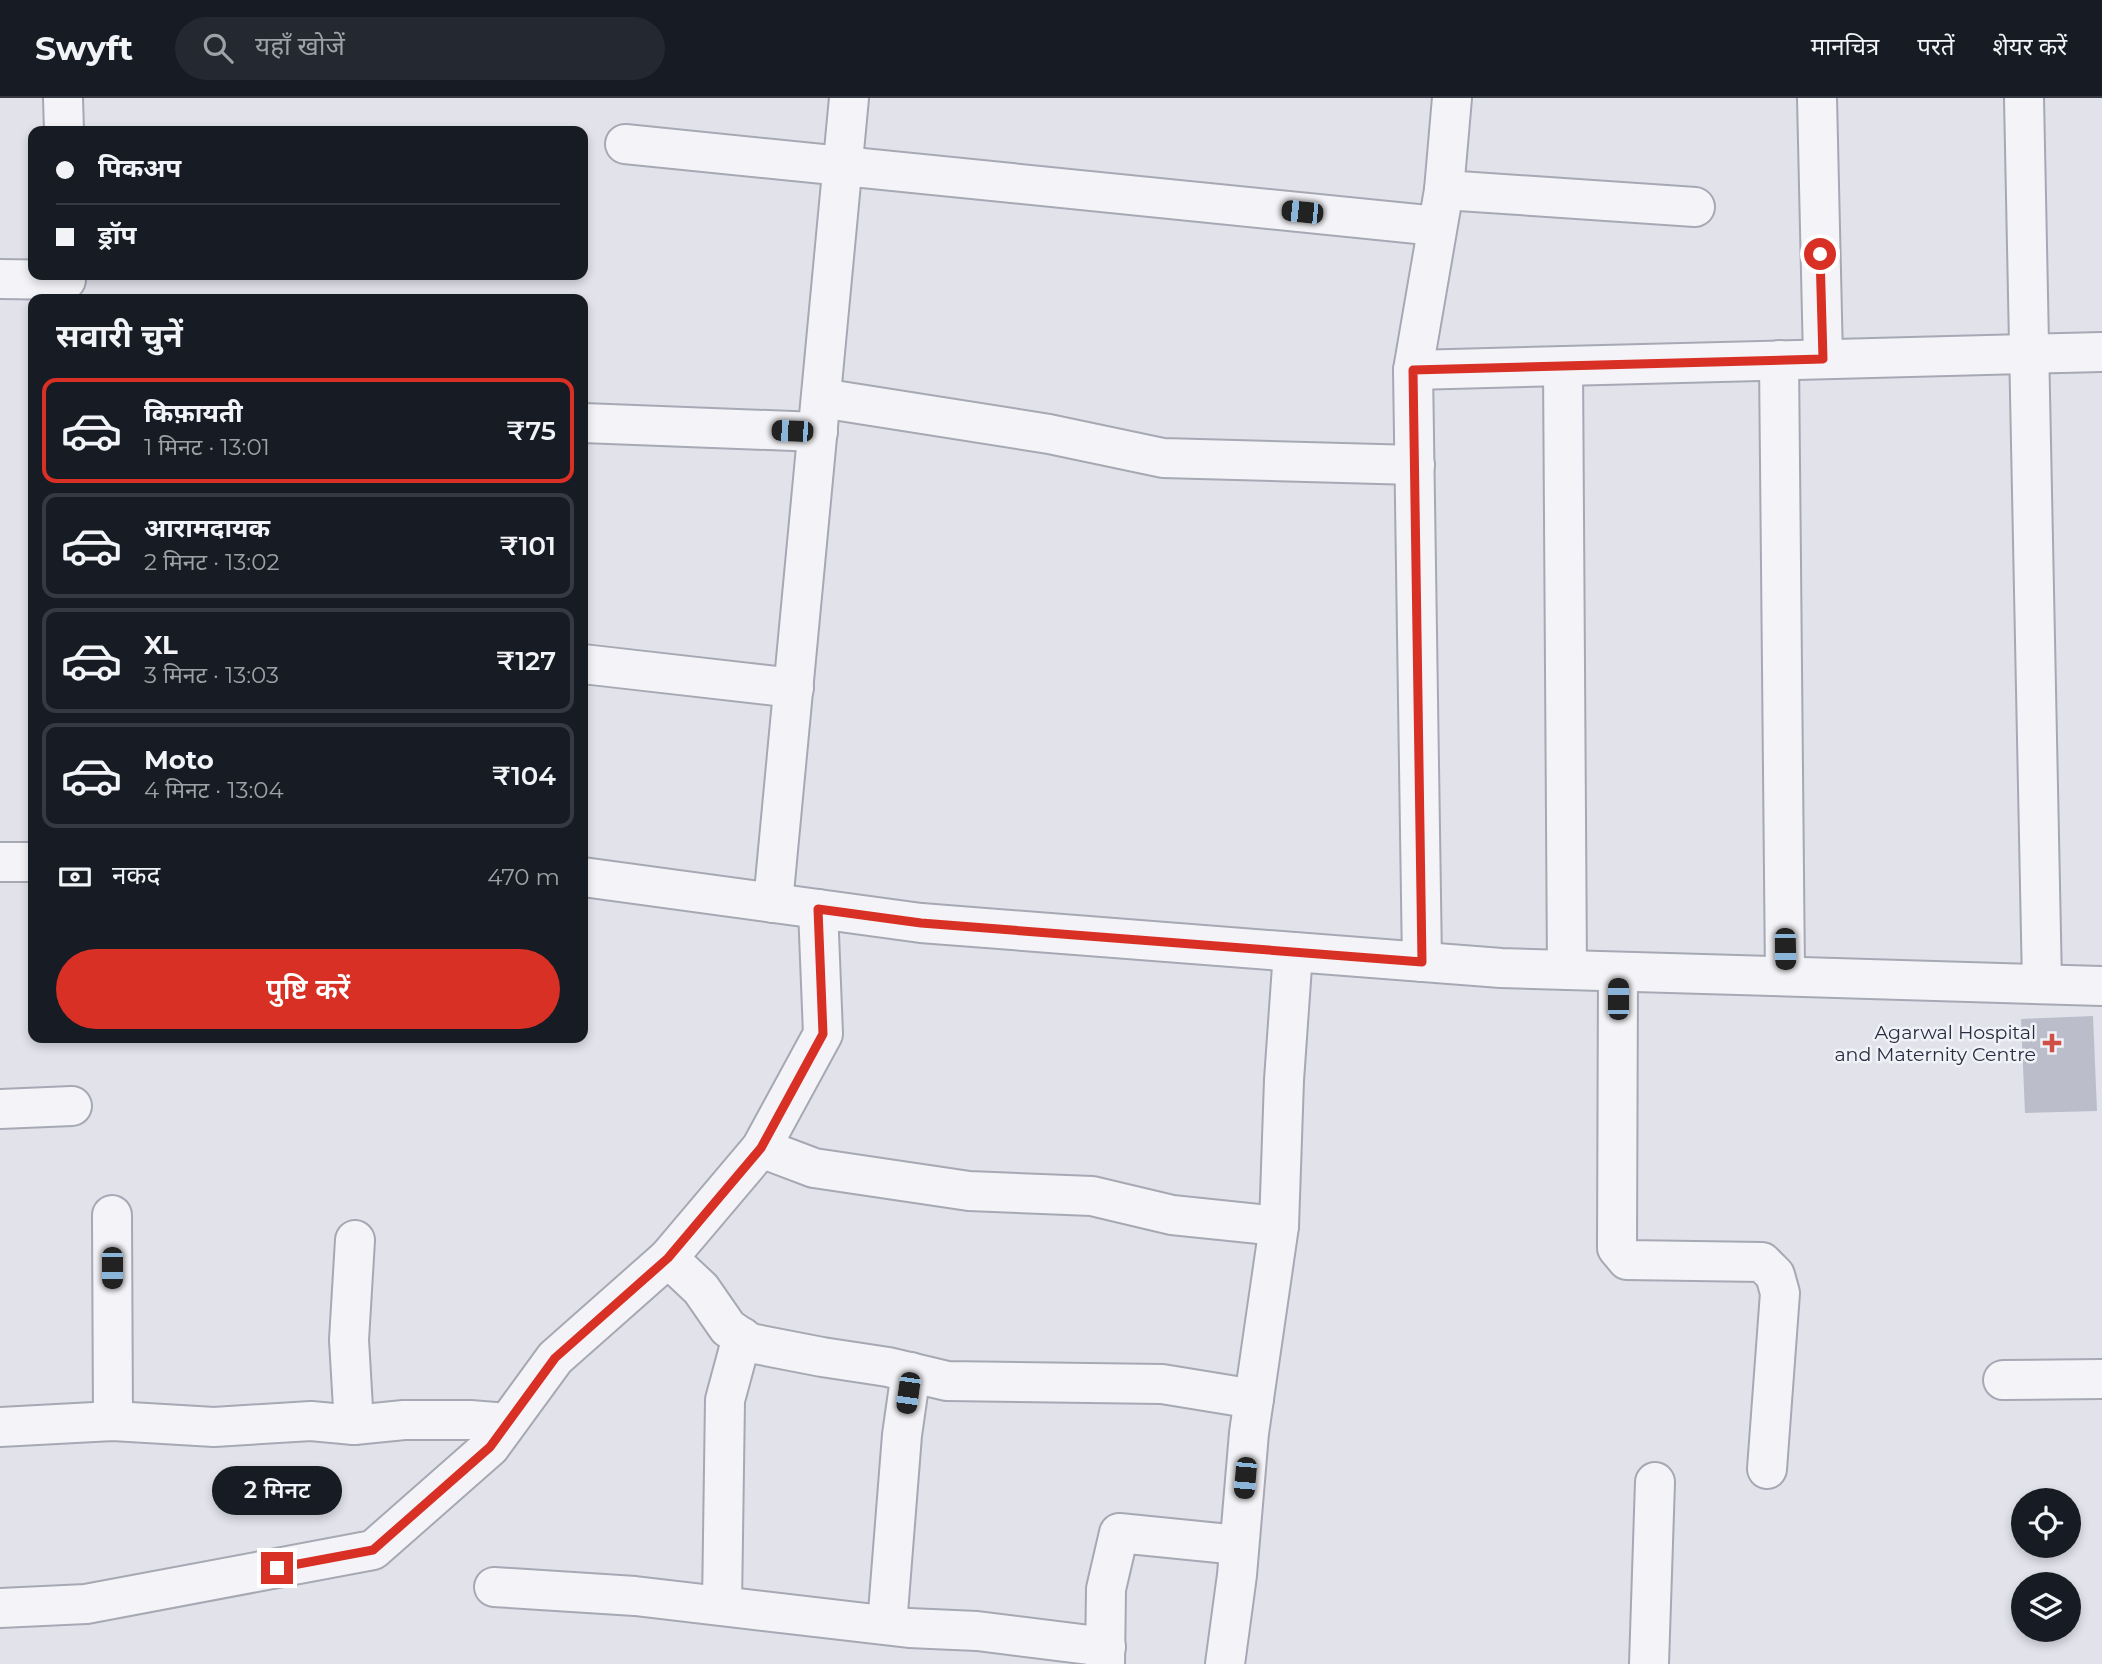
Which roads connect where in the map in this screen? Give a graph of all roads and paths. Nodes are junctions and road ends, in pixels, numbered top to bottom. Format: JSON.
{"nodes":[{"id":1,"x":63,"y":98,"type":"edge"},
{"id":2,"x":849,"y":98,"type":"edge"},
{"id":3,"x":1452,"y":98,"type":"edge"},
{"id":4,"x":1816,"y":98,"type":"edge"},
{"id":5,"x":2024,"y":98,"type":"edge"},
{"id":6,"x":64,"y":126,"type":"edge"},
{"id":7,"x":625,"y":144,"type":"dead end"},
{"id":8,"x":843,"y":165,"type":"junction"},
{"id":9,"x":1695,"y":206,"type":"dead end"},
{"id":10,"x":1440,"y":208,"type":"junction"},
{"id":11,"x":0,"y":279,"type":"edge"},
{"id":12,"x":66,"y":285,"type":"edge"},
{"id":13,"x":2102,"y":352,"type":"edge"},
{"id":14,"x":2029,"y":353,"type":"junction"},
{"id":15,"x":1823,"y":359,"type":"junction"},
{"id":16,"x":1779,"y":360,"type":"junction"},
{"id":17,"x":1563,"y":366,"type":"junction"},
{"id":18,"x":1413,"y":370,"type":"junction"},
{"id":19,"x":819,"y":415,"type":"junction"},
{"id":20,"x":588,"y":424,"type":"edge"},
{"id":21,"x":1415,"y":465,"type":"junction"},
{"id":22,"x":588,"y":665,"type":"edge"},
{"id":23,"x":794,"y":688,"type":"junction"},
{"id":24,"x":0,"y":862,"type":"edge"},
{"id":25,"x":28,"y":862,"type":"edge"},
{"id":26,"x":588,"y":878,"type":"edge"},
{"id":27,"x":774,"y":904,"type":"junction"},
{"id":28,"x":818,"y":909,"type":"junction"},
{"id":29,"x":1293,"y":952,"type":"junction"},
{"id":30,"x":1422,"y":962,"type":"junction"},
{"id":31,"x":1567,"y":970,"type":"junction"},
{"id":32,"x":1618,"y":972,"type":"junction"},
{"id":33,"x":1786,"y":976,"type":"junction"},
{"id":34,"x":2042,"y":984,"type":"junction"},
{"id":35,"x":2102,"y":986,"type":"edge"},
{"id":36,"x":72,"y":1106,"type":"dead end"},
{"id":37,"x":0,"y":1109,"type":"edge"},
{"id":38,"x":761,"y":1148,"type":"junction"},
{"id":39,"x":112,"y":1215,"type":"dead end"},
{"id":40,"x":1279,"y":1226,"type":"junction"},
{"id":41,"x":355,"y":1240,"type":"dead end"},
{"id":42,"x":668,"y":1258,"type":"junction"},
{"id":43,"x":741,"y":1337,"type":"junction"},
{"id":44,"x":911,"y":1372,"type":"junction"},
{"id":45,"x":2003,"y":1380,"type":"dead end"},
{"id":46,"x":2102,"y":1380,"type":"edge"},
{"id":47,"x":1254,"y":1399,"type":"junction"},
{"id":48,"x":113,"y":1421,"type":"junction"},
{"id":49,"x":507,"y":1423,"type":"junction"},
{"id":50,"x":354,"y":1425,"type":"junction"},
{"id":51,"x":0,"y":1427,"type":"edge"},
{"id":52,"x":1767,"y":1469,"type":"dead end"},
{"id":53,"x":1654,"y":1482,"type":"dead end"},
{"id":54,"x":1240,"y":1545,"type":"junction"},
{"id":55,"x":494,"y":1587,"type":"dead end"},
{"id":56,"x":722,"y":1605,"type":"junction"},
{"id":57,"x":0,"y":1608,"type":"edge"},
{"id":58,"x":887,"y":1625,"type":"junction"},
{"id":59,"x":1106,"y":1655,"type":"edge"},
{"id":60,"x":1225,"y":1664,"type":"edge"},
{"id":61,"x":1649,"y":1664,"type":"edge"}],
"edges":[{"from":1,"to":6,"type":"street"},
{"from":2,"to":8,"type":"street"},
{"from":3,"to":10,"type":"street"},
{"from":4,"to":15,"type":"street"},
{"from":5,"to":14,"type":"street"},
{"from":7,"to":8,"type":"street"},
{"from":8,"to":10,"type":"street"},
{"from":8,"to":19,"type":"street"},
{"from":9,"to":10,"type":"street"},
{"from":10,"to":18,"type":"street"},
{"from":11,"to":12,"type":"street"},
{"from":13,"to":14,"type":"street"},
{"from":14,"to":15,"type":"street"},
{"from":14,"to":34,"type":"street"},
{"from":15,"to":16,"type":"street"},
{"from":16,"to":17,"type":"street"},
{"from":16,"to":33,"type":"street"},
{"from":17,"to":18,"type":"street"},
{"from":17,"to":31,"type":"street"},
{"from":18,"to":21,"type":"street"},
{"from":19,"to":20,"type":"street"},
{"from":19,"to":21,"type":"street"},
{"from":19,"to":23,"type":"street"},
{"from":21,"to":30,"type":"street"},
{"from":22,"to":23,"type":"street"},
{"from":23,"to":27,"type":"street"},
{"from":24,"to":25,"type":"street"},
{"from":26,"to":27,"type":"street"},
{"from":27,"to":28,"type":"street"},
{"from":28,"to":29,"type":"street"},
{"from":28,"to":38,"type":"street"},
{"from":29,"to":30,"type":"street"},
{"from":29,"to":40,"type":"street"},
{"from":30,"to":31,"type":"street"},
{"from":31,"to":32,"type":"street"},
{"from":32,"to":33,"type":"street"},
{"from":32,"to":52,"type":"street"},
{"from":33,"to":34,"type":"street"},
{"from":34,"to":35,"type":"street"},
{"from":36,"to":37,"type":"street"},
{"from":38,"to":40,"type":"street"},
{"from":38,"to":42,"type":"street"},
{"from":39,"to":48,"type":"street"},
{"from":40,"to":47,"type":"street"},
{"from":41,"to":50,"type":"street"},
{"from":42,"to":43,"type":"street"},
{"from":42,"to":49,"type":"street"},
{"from":43,"to":44,"type":"street"},
{"from":43,"to":56,"type":"street"},
{"from":44,"to":47,"type":"street"},
{"from":44,"to":58,"type":"street"},
{"from":45,"to":46,"type":"street"},
{"from":47,"to":54,"type":"street"},
{"from":48,"to":50,"type":"street"},
{"from":48,"to":51,"type":"street"},
{"from":49,"to":50,"type":"street"},
{"from":49,"to":57,"type":"street"},
{"from":53,"to":61,"type":"street"},
{"from":54,"to":59,"type":"street"},
{"from":54,"to":60,"type":"street"},
{"from":55,"to":56,"type":"street"},
{"from":56,"to":58,"type":"street"},
{"from":58,"to":59,"type":"street"}]}
